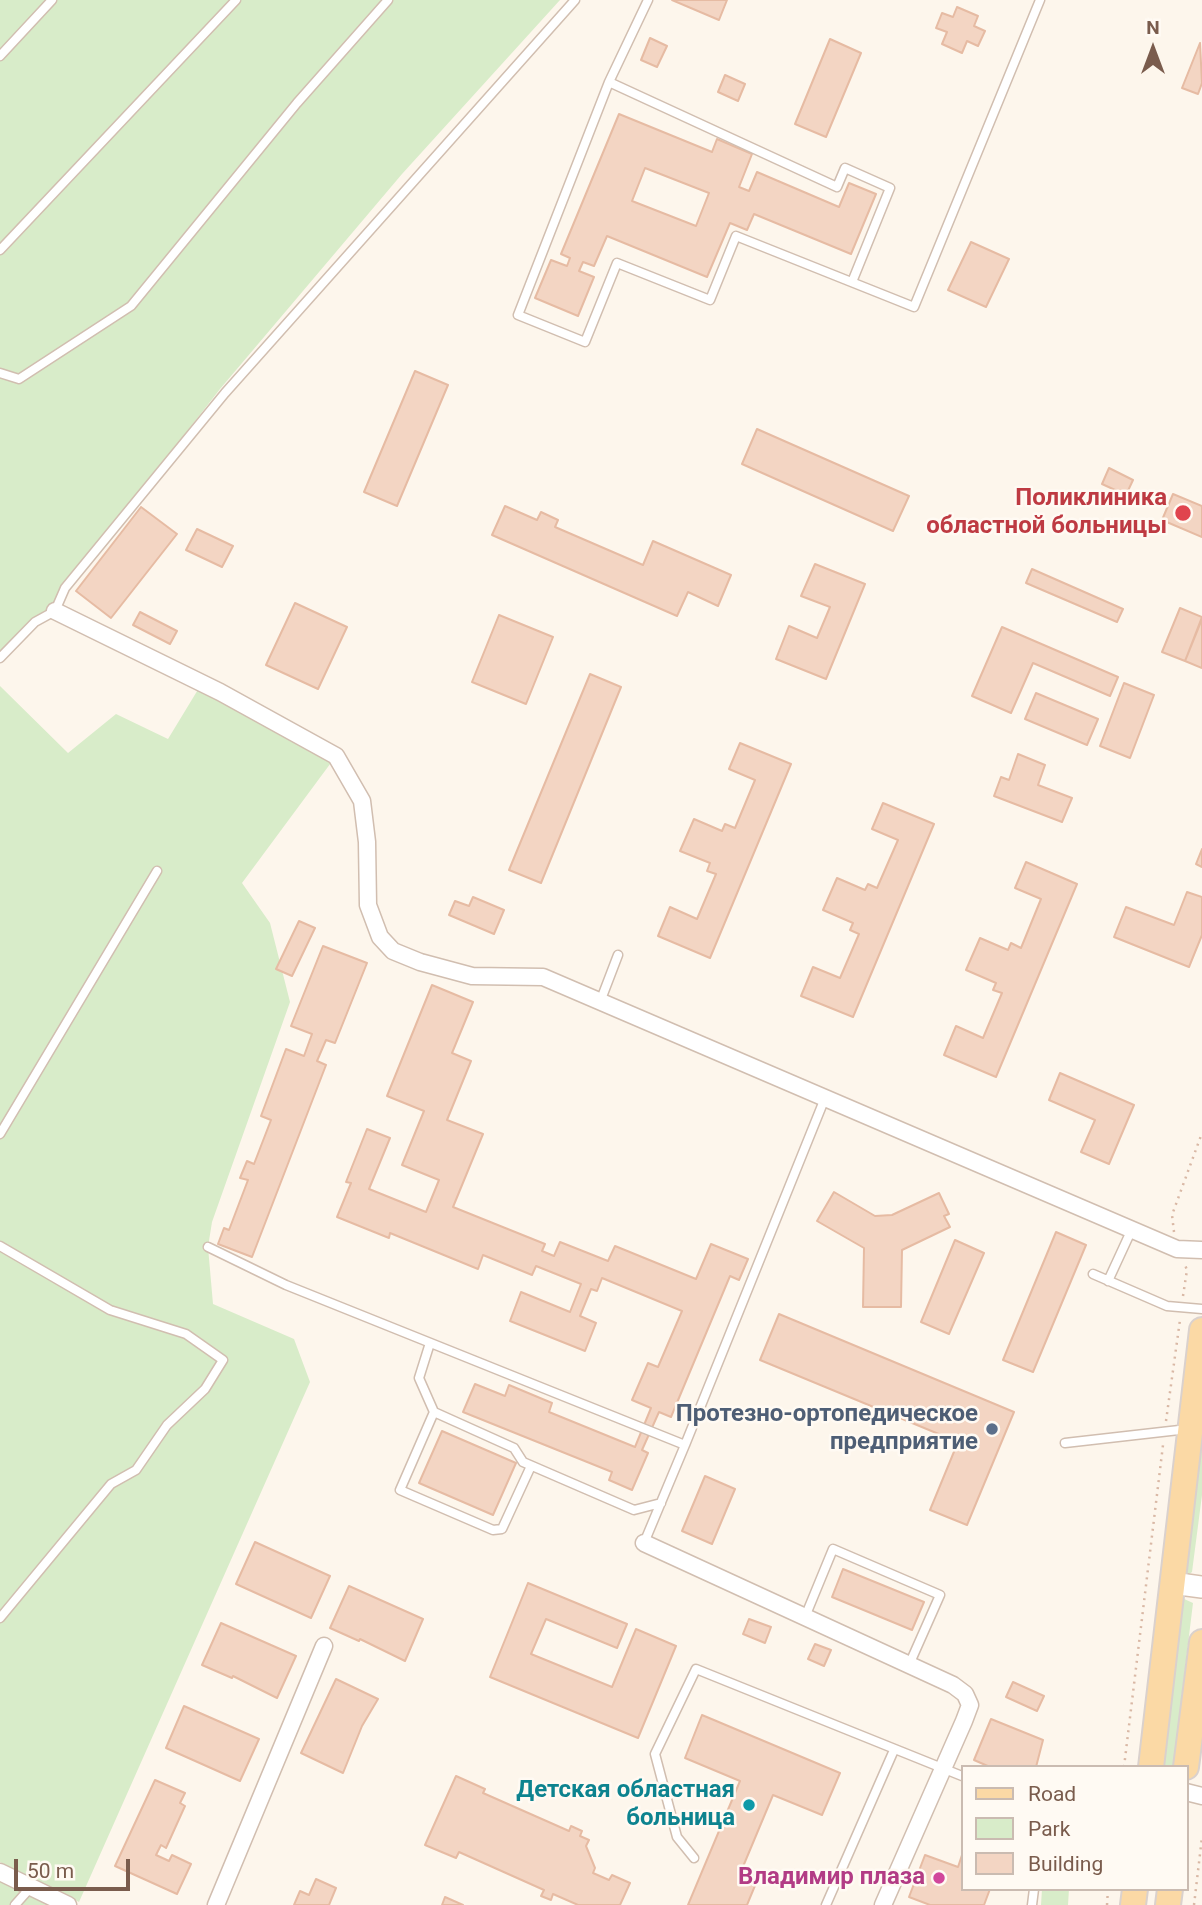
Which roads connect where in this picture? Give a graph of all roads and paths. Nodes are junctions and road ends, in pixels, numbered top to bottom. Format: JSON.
{"nodes":[{"id":1,"x":52,"y":0,"type":"edge"},
{"id":2,"x":236,"y":0,"type":"edge"},
{"id":3,"x":388,"y":0,"type":"edge"},
{"id":4,"x":575,"y":0,"type":"edge"},
{"id":5,"x":648,"y":0,"type":"edge"},
{"id":6,"x":1040,"y":0,"type":"edge"},
{"id":7,"x":0,"y":56,"type":"edge"},
{"id":8,"x":609,"y":82,"type":"junction"},
{"id":9,"x":0,"y":250,"type":"edge"},
{"id":10,"x":852,"y":282,"type":"junction"},
{"id":11,"x":0,"y":373,"type":"edge"},
{"id":12,"x":55,"y":611,"type":"junction"},
{"id":13,"x":0,"y":659,"type":"edge"},
{"id":14,"x":157,"y":871,"type":"dead end"},
{"id":15,"x":618,"y":955,"type":"dead end"},
{"id":16,"x":600,"y":1002,"type":"junction"},
{"id":17,"x":825,"y":1098,"type":"junction"},
{"id":18,"x":1202,"y":1133,"type":"edge"},
{"id":19,"x":0,"y":1134,"type":"edge"},
{"id":20,"x":1132,"y":1229,"type":"junction"},
{"id":21,"x":0,"y":1246,"type":"edge"},
{"id":22,"x":208,"y":1247,"type":"dead end"},
{"id":23,"x":1177,"y":1249,"type":"junction"},
{"id":24,"x":1202,"y":1250,"type":"edge"},
{"id":25,"x":1093,"y":1274,"type":"dead end"},
{"id":26,"x":1108,"y":1281,"type":"junction"},
{"id":27,"x":1182,"y":1307,"type":"junction"},
{"id":28,"x":1202,"y":1309,"type":"edge"},
{"id":29,"x":1202,"y":1330,"type":"edge"},
{"id":30,"x":430,"y":1343,"type":"junction"},
{"id":31,"x":434,"y":1412,"type":"junction"},
{"id":32,"x":1191,"y":1428,"type":"junction"},
{"id":33,"x":1165,"y":1431,"type":"junction"},
{"id":34,"x":1065,"y":1443,"type":"dead end"},
{"id":35,"x":685,"y":1445,"type":"junction"},
{"id":36,"x":531,"y":1466,"type":"junction"},
{"id":37,"x":661,"y":1503,"type":"junction"},
{"id":38,"x":644,"y":1543,"type":"joint"},
{"id":39,"x":1172,"y":1583,"type":"junction"},
{"id":40,"x":1202,"y":1587,"type":"edge"},
{"id":41,"x":805,"y":1617,"type":"junction"},
{"id":42,"x":0,"y":1618,"type":"edge"},
{"id":43,"x":1202,"y":1642,"type":"edge"},
{"id":44,"x":324,"y":1646,"type":"dead end"},
{"id":45,"x":909,"y":1665,"type":"junction"},
{"id":46,"x":894,"y":1750,"type":"junction"},
{"id":47,"x":1124,"y":1765,"type":"edge"},
{"id":48,"x":1151,"y":1765,"type":"edge"},
{"id":49,"x":1186,"y":1765,"type":"edge"},
{"id":50,"x":943,"y":1769,"type":"junction"},
{"id":51,"x":960,"y":1775,"type":"edge"},
{"id":52,"x":1202,"y":1837,"type":"edge"},
{"id":53,"x":694,"y":1858,"type":"dead end"},
{"id":54,"x":0,"y":1872,"type":"edge"},
{"id":55,"x":31,"y":1887,"type":"junction"},
{"id":56,"x":15,"y":1905,"type":"edge"},
{"id":57,"x":68,"y":1905,"type":"edge"},
{"id":58,"x":216,"y":1905,"type":"edge"},
{"id":59,"x":826,"y":1905,"type":"edge"},
{"id":60,"x":883,"y":1905,"type":"edge"},
{"id":61,"x":1194,"y":1905,"type":"edge"}],
"edges":[{"from":1,"to":7,"type":"lane"},
{"from":2,"to":9,"type":"lane"},
{"from":3,"to":11,"type":"lane"},
{"from":4,"to":12,"type":"lane"},
{"from":5,"to":8,"type":"lane"},
{"from":6,"to":10,"type":"lane"},
{"from":8,"to":10,"type":"lane"},
{"from":8,"to":10,"type":"lane"},
{"from":12,"to":13,"type":"lane"},
{"from":12,"to":16,"type":"street"},
{"from":14,"to":19,"type":"lane"},
{"from":15,"to":16,"type":"lane"},
{"from":16,"to":17,"type":"street"},
{"from":17,"to":20,"type":"street"},
{"from":17,"to":35,"type":"lane"},
{"from":18,"to":23,"type":"path"},
{"from":20,"to":23,"type":"street"},
{"from":20,"to":26,"type":"lane"},
{"from":21,"to":42,"type":"lane"},
{"from":22,"to":30,"type":"lane"},
{"from":23,"to":24,"type":"street"},
{"from":23,"to":27,"type":"path"},
{"from":25,"to":26,"type":"lane"},
{"from":26,"to":27,"type":"lane"},
{"from":27,"to":28,"type":"lane"},
{"from":27,"to":33,"type":"path"},
{"from":29,"to":32,"type":"main road"},
{"from":30,"to":31,"type":"lane"},
{"from":30,"to":35,"type":"lane"},
{"from":31,"to":36,"type":"lane"},
{"from":31,"to":36,"type":"lane"},
{"from":32,"to":33,"type":"lane"},
{"from":32,"to":39,"type":"main road"},
{"from":33,"to":34,"type":"lane"},
{"from":33,"to":47,"type":"path"},
{"from":35,"to":37,"type":"lane"},
{"from":36,"to":37,"type":"lane"},
{"from":37,"to":38,"type":"lane"},
{"from":38,"to":41,"type":"street"},
{"from":39,"to":40,"type":"main road"},
{"from":39,"to":48,"type":"main road"},
{"from":41,"to":45,"type":"street"},
{"from":41,"to":45,"type":"lane"},
{"from":43,"to":49,"type":"main road"},
{"from":44,"to":58,"type":"street"},
{"from":45,"to":50,"type":"street"},
{"from":46,"to":50,"type":"lane"},
{"from":46,"to":53,"type":"lane"},
{"from":46,"to":59,"type":"lane"},
{"from":50,"to":51,"type":"lane"},
{"from":50,"to":60,"type":"street"},
{"from":52,"to":61,"type":"path"},
{"from":54,"to":55,"type":"street"},
{"from":55,"to":56,"type":"lane"},
{"from":55,"to":57,"type":"street"}]}
